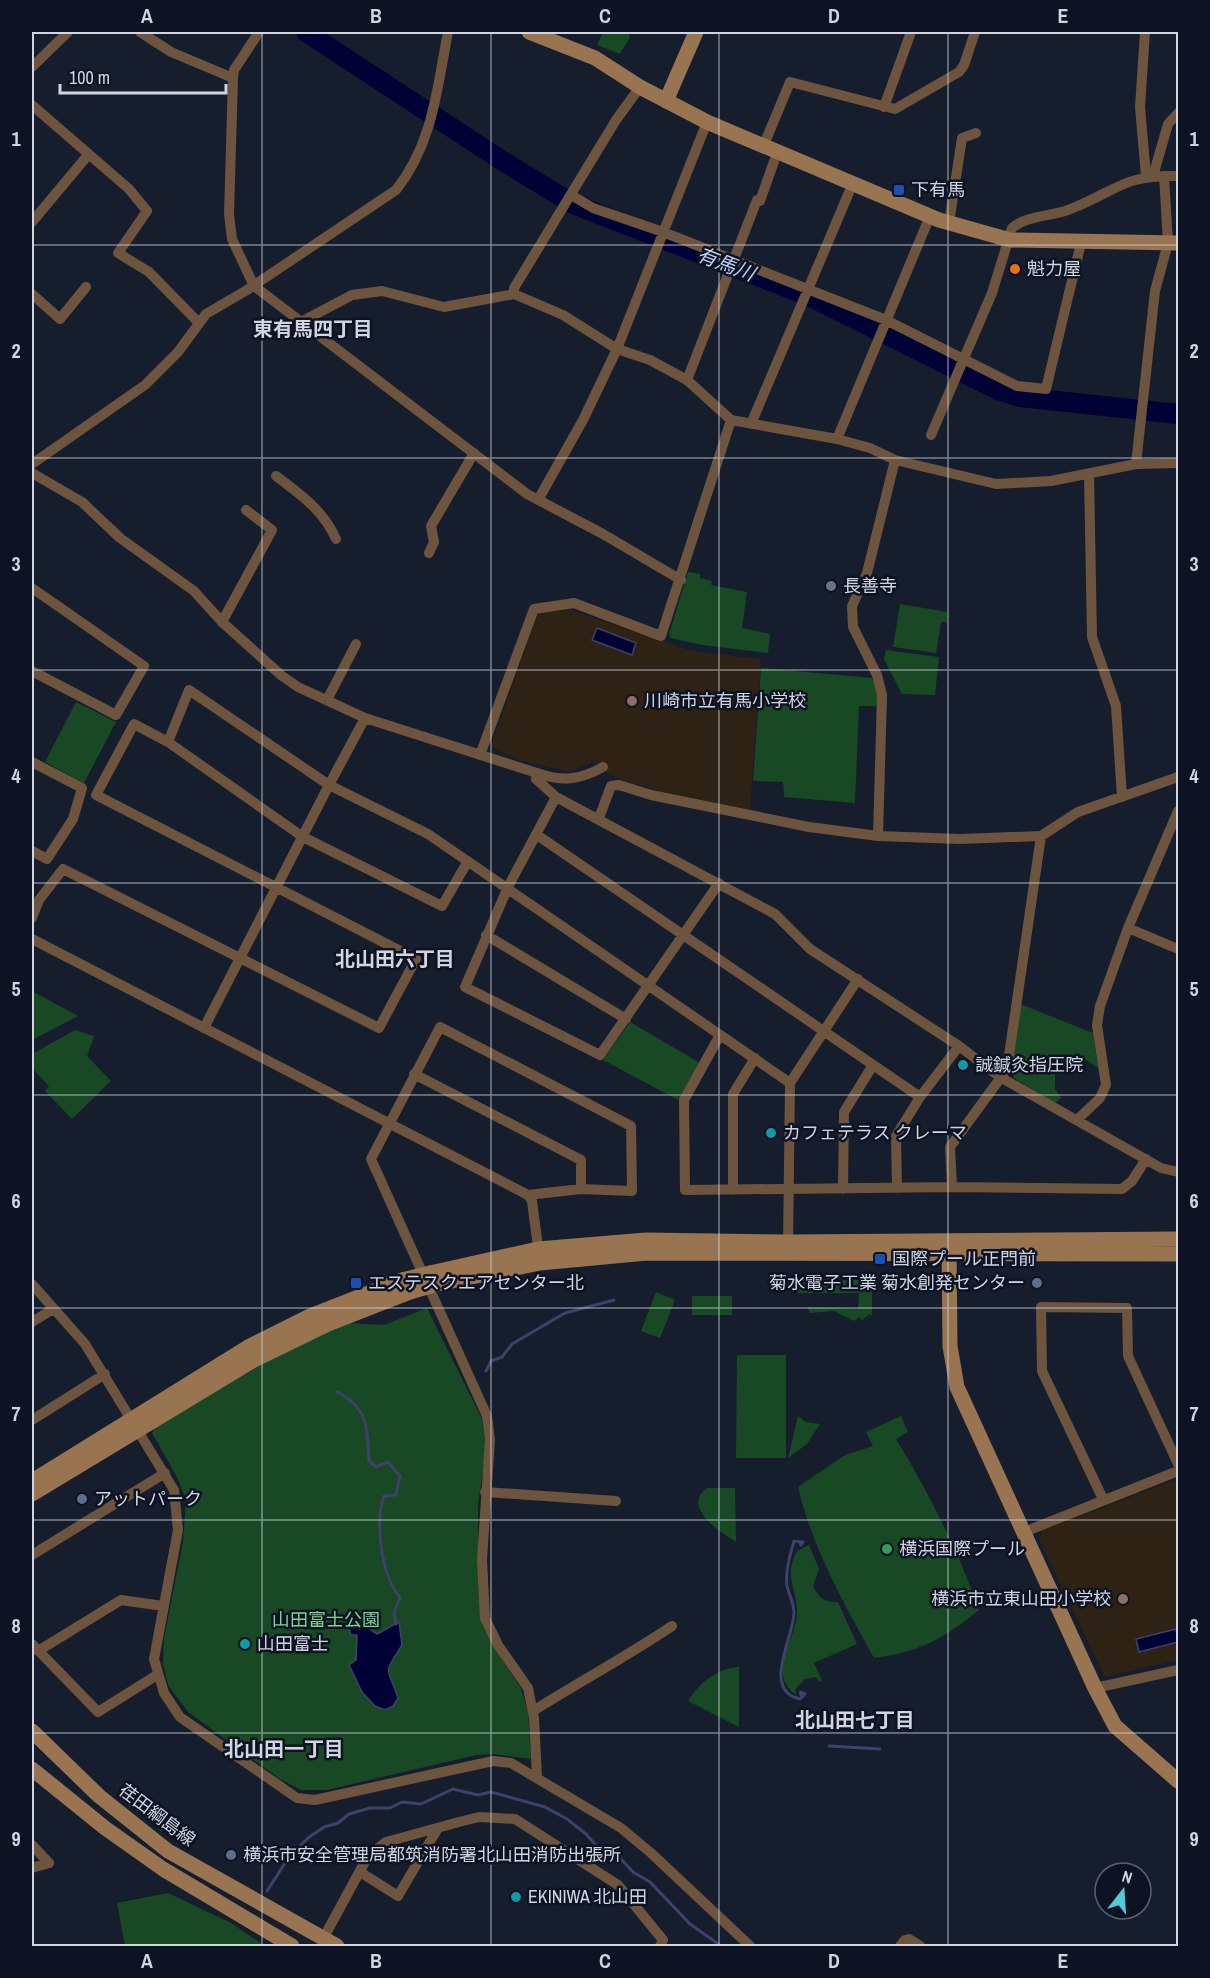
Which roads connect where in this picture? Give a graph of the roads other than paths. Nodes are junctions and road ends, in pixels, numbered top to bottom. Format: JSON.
{"nodes":[{"id":1,"x":68,"y":32,"type":"edge"},
{"id":2,"x":140,"y":32,"type":"edge"},
{"id":3,"x":257,"y":32,"type":"edge"},
{"id":4,"x":448,"y":32,"type":"edge"},
{"id":5,"x":529,"y":32,"type":"edge"},
{"id":6,"x":696,"y":32,"type":"edge"},
{"id":7,"x":911,"y":32,"type":"edge"},
{"id":8,"x":975,"y":32,"type":"edge"},
{"id":9,"x":1145,"y":32,"type":"edge"},
{"id":10,"x":32,"y":67,"type":"edge"},
{"id":11,"x":233,"y":78,"type":"junction"},
{"id":12,"x":640,"y":87,"type":"junction"},
{"id":13,"x":666,"y":101,"type":"junction"},
{"id":14,"x":32,"y":105,"type":"edge"},
{"id":15,"x":884,"y":106,"type":"junction"},
{"id":16,"x":1179,"y":113,"type":"edge"},
{"id":17,"x":707,"y":122,"type":"junction"},
{"id":18,"x":976,"y":133,"type":"dead end"},
{"id":19,"x":770,"y":150,"type":"junction"},
{"id":20,"x":88,"y":155,"type":"junction"},
{"id":21,"x":1154,"y":176,"type":"junction"},
{"id":22,"x":1179,"y":176,"type":"edge"},
{"id":23,"x":852,"y":183,"type":"junction"},
{"id":24,"x":571,"y":195,"type":"junction"},
{"id":25,"x":930,"y":216,"type":"junction"},
{"id":26,"x":32,"y":222,"type":"edge"},
{"id":27,"x":949,"y":223,"type":"junction"},
{"id":28,"x":663,"y":232,"type":"junction"},
{"id":29,"x":1010,"y":240,"type":"junction"},
{"id":30,"x":1081,"y":243,"type":"junction"},
{"id":31,"x":1173,"y":243,"type":"edge"},
{"id":32,"x":733,"y":263,"type":"junction"},
{"id":33,"x":254,"y":285,"type":"junction"},
{"id":34,"x":86,"y":287,"type":"dead end"},
{"id":35,"x":807,"y":290,"type":"junction"},
{"id":36,"x":32,"y":294,"type":"edge"},
{"id":37,"x":514,"y":294,"type":"junction"},
{"id":38,"x":886,"y":320,"type":"junction"},
{"id":39,"x":301,"y":322,"type":"junction"},
{"id":40,"x":199,"y":323,"type":"junction"},
{"id":41,"x":616,"y":349,"type":"junction"},
{"id":42,"x":963,"y":360,"type":"junction"},
{"id":43,"x":687,"y":380,"type":"junction"},
{"id":44,"x":731,"y":420,"type":"junction"},
{"id":45,"x":751,"y":424,"type":"junction"},
{"id":46,"x":931,"y":435,"type":"dead end"},
{"id":47,"x":837,"y":439,"type":"junction"},
{"id":48,"x":474,"y":453,"type":"junction"},
{"id":49,"x":895,"y":460,"type":"junction"},
{"id":50,"x":1179,"y":463,"type":"edge"},
{"id":51,"x":32,"y":464,"type":"edge"},
{"id":52,"x":1136,"y":464,"type":"junction"},
{"id":53,"x":32,"y":473,"type":"edge"},
{"id":54,"x":1089,"y":474,"type":"junction"},
{"id":55,"x":276,"y":476,"type":"dead end"},
{"id":56,"x":538,"y":500,"type":"junction"},
{"id":57,"x":246,"y":510,"type":"dead end"},
{"id":58,"x":336,"y":539,"type":"dead end"},
{"id":59,"x":429,"y":554,"type":"dead end"},
{"id":60,"x":681,"y":580,"type":"junction"},
{"id":61,"x":32,"y":588,"type":"edge"},
{"id":62,"x":222,"y":622,"type":"junction"},
{"id":63,"x":356,"y":644,"type":"dead end"},
{"id":64,"x":32,"y":671,"type":"edge"},
{"id":65,"x":327,"y":700,"type":"junction"},
{"id":66,"x":365,"y":718,"type":"junction"},
{"id":67,"x":168,"y":742,"type":"junction"},
{"id":68,"x":480,"y":755,"type":"junction"},
{"id":69,"x":32,"y":762,"type":"edge"},
{"id":70,"x":603,"y":767,"type":"dead end"},
{"id":71,"x":537,"y":773,"type":"junction"},
{"id":72,"x":1179,"y":777,"type":"edge"},
{"id":73,"x":328,"y":785,"type":"junction"},
{"id":74,"x":1122,"y":796,"type":"junction"},
{"id":75,"x":556,"y":797,"type":"junction"},
{"id":76,"x":1179,"y":812,"type":"edge"},
{"id":77,"x":599,"y":818,"type":"junction"},
{"id":78,"x":537,"y":834,"type":"junction"},
{"id":79,"x":878,"y":836,"type":"junction"},
{"id":80,"x":1041,"y":836,"type":"junction"},
{"id":81,"x":303,"y":837,"type":"junction"},
{"id":82,"x":32,"y":851,"type":"edge"},
{"id":83,"x":468,"y":861,"type":"junction"},
{"id":84,"x":718,"y":883,"type":"junction"},
{"id":85,"x":508,"y":887,"type":"junction"},
{"id":86,"x":277,"y":888,"type":"junction"},
{"id":87,"x":32,"y":918,"type":"edge"},
{"id":88,"x":1128,"y":928,"type":"junction"},
{"id":89,"x":486,"y":935,"type":"junction"},
{"id":90,"x":682,"y":935,"type":"junction"},
{"id":91,"x":32,"y":939,"type":"edge"},
{"id":92,"x":1179,"y":949,"type":"edge"},
{"id":93,"x":241,"y":959,"type":"junction"},
{"id":94,"x":858,"y":979,"type":"junction"},
{"id":95,"x":648,"y":986,"type":"junction"},
{"id":96,"x":626,"y":1019,"type":"junction"},
{"id":97,"x":204,"y":1028,"type":"junction"},
{"id":98,"x":822,"y":1031,"type":"junction"},
{"id":99,"x":720,"y":1035,"type":"junction"},
{"id":100,"x":959,"y":1046,"type":"junction"},
{"id":101,"x":755,"y":1058,"type":"junction"},
{"id":102,"x":873,"y":1065,"type":"junction"},
{"id":103,"x":414,"y":1074,"type":"junction"},
{"id":104,"x":1000,"y":1077,"type":"junction"},
{"id":105,"x":790,"y":1083,"type":"junction"},
{"id":106,"x":920,"y":1097,"type":"junction"},
{"id":107,"x":1077,"y":1120,"type":"junction"},
{"id":108,"x":387,"y":1124,"type":"junction"},
{"id":109,"x":1146,"y":1159,"type":"junction"},
{"id":110,"x":1179,"y":1172,"type":"edge"},
{"id":111,"x":952,"y":1187,"type":"junction"},
{"id":112,"x":897,"y":1188,"type":"junction"},
{"id":113,"x":581,"y":1190,"type":"junction"},
{"id":114,"x":733,"y":1190,"type":"junction"},
{"id":115,"x":789,"y":1190,"type":"junction"},
{"id":116,"x":843,"y":1190,"type":"junction"},
{"id":117,"x":528,"y":1195,"type":"junction"},
{"id":118,"x":1179,"y":1239,"type":"edge"},
{"id":119,"x":949,"y":1247,"type":"junction"},
{"id":120,"x":788,"y":1248,"type":"junction"},
{"id":121,"x":1179,"y":1254,"type":"edge"},
{"id":122,"x":539,"y":1256,"type":"junction"},
{"id":123,"x":32,"y":1284,"type":"edge"},
{"id":124,"x":53,"y":1309,"type":"junction"},
{"id":125,"x":32,"y":1322,"type":"edge"},
{"id":126,"x":105,"y":1374,"type":"junction"},
{"id":127,"x":32,"y":1420,"type":"edge"},
{"id":128,"x":135,"y":1424,"type":"junction"},
{"id":129,"x":1179,"y":1464,"type":"edge"},
{"id":130,"x":1179,"y":1471,"type":"edge"},
{"id":131,"x":165,"y":1473,"type":"junction"},
{"id":132,"x":32,"y":1481,"type":"edge"},
{"id":133,"x":485,"y":1492,"type":"junction"},
{"id":134,"x":32,"y":1494,"type":"edge"},
{"id":135,"x":1103,"y":1499,"type":"junction"},
{"id":136,"x":616,"y":1501,"type":"dead end"},
{"id":137,"x":1024,"y":1532,"type":"junction"},
{"id":138,"x":32,"y":1555,"type":"edge"},
{"id":139,"x":163,"y":1606,"type":"junction"},
{"id":140,"x":672,"y":1626,"type":"dead end"},
{"id":141,"x":35,"y":1647,"type":"edge"},
{"id":142,"x":1179,"y":1670,"type":"edge"},
{"id":143,"x":157,"y":1675,"type":"junction"},
{"id":144,"x":1095,"y":1688,"type":"junction"},
{"id":145,"x":533,"y":1711,"type":"junction"},
{"id":146,"x":32,"y":1731,"type":"edge"},
{"id":147,"x":32,"y":1769,"type":"edge"},
{"id":148,"x":537,"y":1776,"type":"junction"},
{"id":149,"x":1179,"y":1781,"type":"edge"},
{"id":150,"x":438,"y":1828,"type":"junction"},
{"id":151,"x":32,"y":1845,"type":"edge"},
{"id":152,"x":32,"y":1868,"type":"edge"},
{"id":153,"x":360,"y":1872,"type":"junction"},
{"id":154,"x":323,"y":1939,"type":"junction"},
{"id":155,"x":292,"y":1947,"type":"edge"},
{"id":156,"x":337,"y":1947,"type":"edge"},
{"id":157,"x":660,"y":1947,"type":"edge"},
{"id":158,"x":750,"y":1947,"type":"edge"},
{"id":159,"x":900,"y":1947,"type":"edge"},
{"id":160,"x":920,"y":1947,"type":"edge"}],
"edges":[{"from":1,"to":10,"type":"street"},
{"from":2,"to":11,"type":"street"},
{"from":3,"to":11,"type":"street"},
{"from":4,"to":33,"type":"street"},
{"from":5,"to":12,"type":"street"},
{"from":6,"to":13,"type":"street"},
{"from":7,"to":15,"type":"street"},
{"from":8,"to":15,"type":"street"},
{"from":9,"to":21,"type":"street"},
{"from":11,"to":33,"type":"street"},
{"from":12,"to":13,"type":"street"},
{"from":12,"to":24,"type":"street"},
{"from":13,"to":17,"type":"street"},
{"from":14,"to":20,"type":"street"},
{"from":15,"to":19,"type":"street"},
{"from":16,"to":21,"type":"street"},
{"from":17,"to":19,"type":"street"},
{"from":17,"to":28,"type":"street"},
{"from":18,"to":27,"type":"street"},
{"from":19,"to":23,"type":"street"},
{"from":19,"to":32,"type":"street"},
{"from":20,"to":26,"type":"street"},
{"from":20,"to":40,"type":"street"},
{"from":21,"to":22,"type":"street"},
{"from":21,"to":29,"type":"street"},
{"from":21,"to":31,"type":"street"},
{"from":23,"to":25,"type":"street"},
{"from":23,"to":35,"type":"street"},
{"from":24,"to":28,"type":"street"},
{"from":24,"to":37,"type":"street"},
{"from":25,"to":27,"type":"street"},
{"from":25,"to":38,"type":"street"},
{"from":27,"to":29,"type":"street"},
{"from":28,"to":32,"type":"street"},
{"from":28,"to":41,"type":"street"},
{"from":29,"to":30,"type":"street"},
{"from":29,"to":42,"type":"street"},
{"from":30,"to":31,"type":"street"},
{"from":30,"to":42,"type":"street"},
{"from":31,"to":52,"type":"street"},
{"from":32,"to":35,"type":"street"},
{"from":32,"to":43,"type":"street"},
{"from":33,"to":39,"type":"street"},
{"from":33,"to":40,"type":"street"},
{"from":34,"to":36,"type":"street"},
{"from":35,"to":38,"type":"street"},
{"from":35,"to":45,"type":"street"},
{"from":37,"to":39,"type":"street"},
{"from":37,"to":41,"type":"street"},
{"from":38,"to":42,"type":"street"},
{"from":38,"to":47,"type":"street"},
{"from":39,"to":48,"type":"street"},
{"from":40,"to":51,"type":"street"},
{"from":41,"to":43,"type":"street"},
{"from":41,"to":56,"type":"street"},
{"from":42,"to":46,"type":"street"},
{"from":43,"to":44,"type":"street"},
{"from":44,"to":45,"type":"street"},
{"from":44,"to":60,"type":"street"},
{"from":45,"to":47,"type":"street"},
{"from":47,"to":49,"type":"street"},
{"from":48,"to":56,"type":"street"},
{"from":48,"to":59,"type":"street"},
{"from":49,"to":54,"type":"street"},
{"from":49,"to":79,"type":"street"},
{"from":50,"to":52,"type":"street"},
{"from":52,"to":54,"type":"street"},
{"from":53,"to":62,"type":"street"},
{"from":54,"to":74,"type":"street"},
{"from":55,"to":58,"type":"street"},
{"from":56,"to":60,"type":"street"},
{"from":57,"to":62,"type":"street"},
{"from":60,"to":68,"type":"street"},
{"from":61,"to":64,"type":"street"},
{"from":62,"to":65,"type":"street"},
{"from":63,"to":65,"type":"street"},
{"from":65,"to":66,"type":"street"},
{"from":66,"to":68,"type":"street"},
{"from":66,"to":73,"type":"street"},
{"from":67,"to":73,"type":"street"},
{"from":67,"to":81,"type":"street"},
{"from":67,"to":86,"type":"street"},
{"from":68,"to":71,"type":"street"},
{"from":69,"to":82,"type":"street"},
{"from":70,"to":71,"type":"street"},
{"from":71,"to":75,"type":"street"},
{"from":72,"to":74,"type":"street"},
{"from":73,"to":81,"type":"street"},
{"from":73,"to":83,"type":"street"},
{"from":74,"to":80,"type":"street"},
{"from":75,"to":77,"type":"street"},
{"from":75,"to":78,"type":"street"},
{"from":76,"to":88,"type":"street"},
{"from":77,"to":79,"type":"street"},
{"from":77,"to":84,"type":"street"},
{"from":78,"to":85,"type":"street"},
{"from":78,"to":90,"type":"street"},
{"from":79,"to":80,"type":"street"},
{"from":80,"to":104,"type":"street"},
{"from":81,"to":83,"type":"street"},
{"from":81,"to":86,"type":"street"},
{"from":83,"to":85,"type":"street"},
{"from":84,"to":90,"type":"street"},
{"from":84,"to":94,"type":"street"},
{"from":85,"to":89,"type":"street"},
{"from":85,"to":95,"type":"street"},
{"from":86,"to":93,"type":"street"},
{"from":86,"to":93,"type":"street"},
{"from":87,"to":93,"type":"street"},
{"from":88,"to":92,"type":"street"},
{"from":88,"to":107,"type":"street"},
{"from":89,"to":96,"type":"street"},
{"from":89,"to":96,"type":"street"},
{"from":90,"to":95,"type":"street"},
{"from":90,"to":98,"type":"street"},
{"from":91,"to":97,"type":"street"},
{"from":93,"to":97,"type":"street"},
{"from":94,"to":98,"type":"street"},
{"from":94,"to":100,"type":"street"},
{"from":95,"to":96,"type":"street"},
{"from":95,"to":99,"type":"street"},
{"from":97,"to":108,"type":"street"},
{"from":98,"to":102,"type":"street"},
{"from":98,"to":105,"type":"street"},
{"from":99,"to":101,"type":"street"},
{"from":99,"to":114,"type":"street"},
{"from":100,"to":104,"type":"street"},
{"from":100,"to":106,"type":"street"},
{"from":101,"to":105,"type":"street"},
{"from":101,"to":114,"type":"street"},
{"from":102,"to":106,"type":"street"},
{"from":102,"to":116,"type":"street"},
{"from":103,"to":108,"type":"street"},
{"from":103,"to":113,"type":"street"},
{"from":103,"to":113,"type":"street"},
{"from":104,"to":107,"type":"street"},
{"from":104,"to":111,"type":"street"},
{"from":105,"to":115,"type":"street"},
{"from":106,"to":112,"type":"street"},
{"from":107,"to":109,"type":"street"},
{"from":108,"to":117,"type":"street"},
{"from":108,"to":133,"type":"street"},
{"from":109,"to":110,"type":"street"},
{"from":109,"to":111,"type":"street"},
{"from":111,"to":112,"type":"street"},
{"from":112,"to":116,"type":"street"},
{"from":113,"to":117,"type":"street"},
{"from":114,"to":115,"type":"street"},
{"from":115,"to":116,"type":"street"},
{"from":115,"to":120,"type":"street"},
{"from":117,"to":122,"type":"street"},
{"from":118,"to":119,"type":"street"},
{"from":119,"to":120,"type":"street"},
{"from":119,"to":121,"type":"street"},
{"from":119,"to":137,"type":"street"},
{"from":120,"to":122,"type":"street"},
{"from":122,"to":128,"type":"street","bridge":true},
{"from":123,"to":124,"type":"street"},
{"from":124,"to":125,"type":"street"},
{"from":124,"to":126,"type":"street"},
{"from":126,"to":127,"type":"street"},
{"from":126,"to":128,"type":"street"},
{"from":128,"to":131,"type":"street"},
{"from":128,"to":132,"type":"street"},
{"from":128,"to":134,"type":"street"},
{"from":129,"to":135,"type":"street"},
{"from":130,"to":135,"type":"street"},
{"from":131,"to":138,"type":"street"},
{"from":131,"to":139,"type":"street"},
{"from":133,"to":136,"type":"street"},
{"from":133,"to":145,"type":"street"},
{"from":135,"to":137,"type":"street"},
{"from":137,"to":144,"type":"street"},
{"from":139,"to":141,"type":"street"},
{"from":139,"to":143,"type":"street"},
{"from":140,"to":145,"type":"street"},
{"from":141,"to":143,"type":"street"},
{"from":142,"to":144,"type":"street"},
{"from":143,"to":148,"type":"street"},
{"from":144,"to":149,"type":"street"},
{"from":145,"to":148,"type":"street"},
{"from":146,"to":154,"type":"street","name":"荏田綱島線"},
{"from":147,"to":155,"type":"street"},
{"from":148,"to":158,"type":"street"},
{"from":150,"to":153,"type":"street"},
{"from":150,"to":153,"type":"street"},
{"from":150,"to":157,"type":"street"},
{"from":151,"to":152,"type":"street"},
{"from":153,"to":154,"type":"street"},
{"from":154,"to":156,"type":"street","name":"荏田綱島線"},
{"from":159,"to":160,"type":"street"}]}
